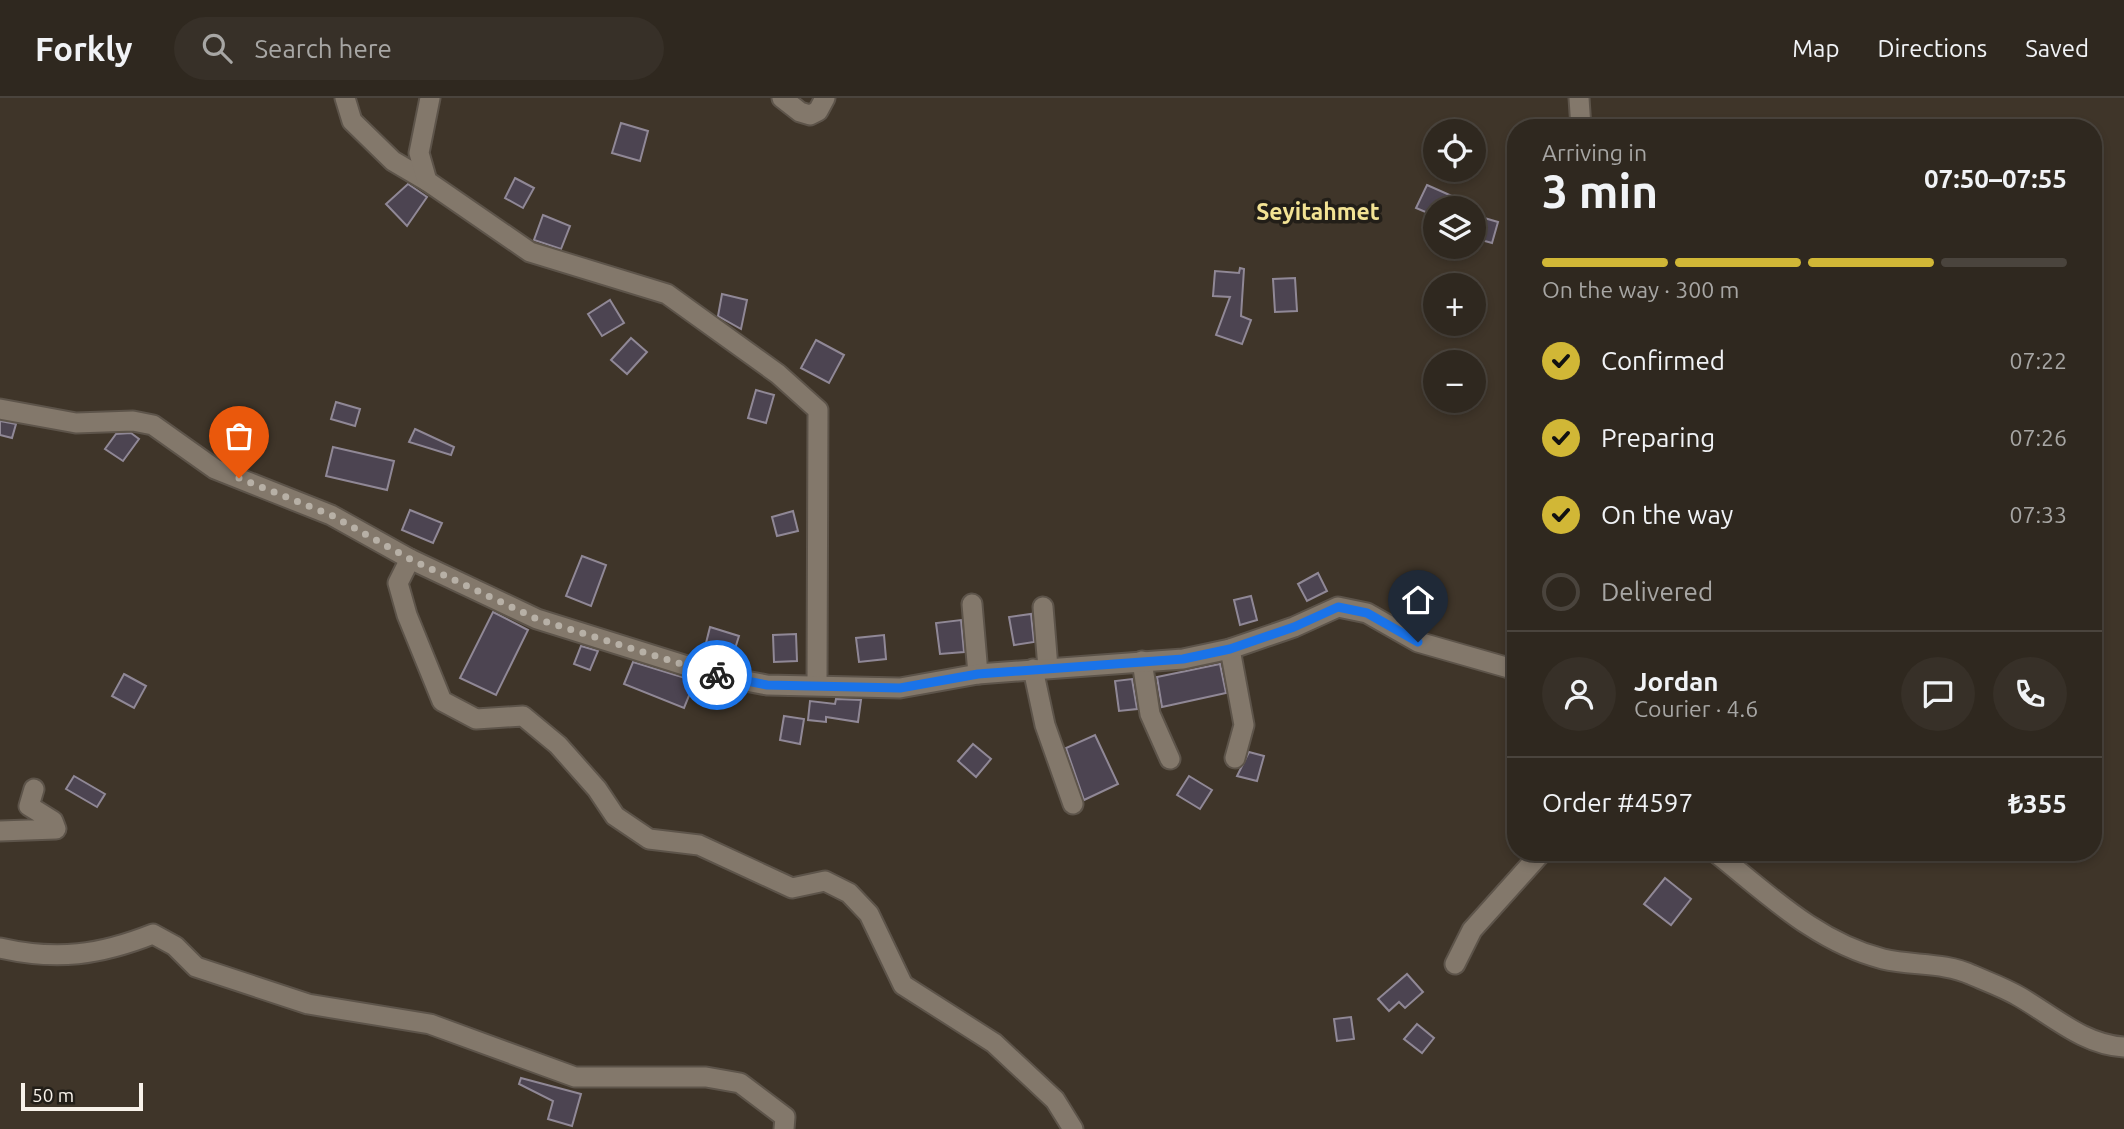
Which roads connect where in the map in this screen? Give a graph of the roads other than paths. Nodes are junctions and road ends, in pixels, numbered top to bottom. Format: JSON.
{"nodes":[{"id":1,"x":345,"y":98,"type":"edge"},
{"id":2,"x":430,"y":98,"type":"edge"},
{"id":3,"x":782,"y":98,"type":"edge"},
{"id":4,"x":825,"y":98,"type":"edge"},
{"id":5,"x":1579,"y":98,"type":"edge"},
{"id":6,"x":1580,"y":119,"type":"edge"},
{"id":7,"x":427,"y":181,"type":"junction"},
{"id":8,"x":0,"y":409,"type":"edge"},
{"id":9,"x":410,"y":559,"type":"junction"},
{"id":10,"x":972,"y":604,"type":"dead end"},
{"id":11,"x":1043,"y":607,"type":"dead end"},
{"id":12,"x":1230,"y":649,"type":"junction"},
{"id":13,"x":1142,"y":661,"type":"junction"},
{"id":14,"x":1507,"y":667,"type":"edge"},
{"id":15,"x":1040,"y":669,"type":"junction"},
{"id":16,"x":978,"y":674,"type":"junction"},
{"id":17,"x":817,"y":684,"type":"junction"},
{"id":18,"x":1235,"y":758,"type":"dead end"},
{"id":19,"x":1170,"y":759,"type":"dead end"},
{"id":20,"x":34,"y":789,"type":"dead end"},
{"id":21,"x":1073,"y":804,"type":"dead end"},
{"id":22,"x":0,"y":831,"type":"edge"},
{"id":23,"x":1534,"y":861,"type":"edge"},
{"id":24,"x":1725,"y":861,"type":"edge"},
{"id":25,"x":0,"y":948,"type":"edge"},
{"id":26,"x":1455,"y":964,"type":"dead end"},
{"id":27,"x":2124,"y":1048,"type":"edge"},
{"id":28,"x":785,"y":1129,"type":"edge"},
{"id":29,"x":1073,"y":1129,"type":"edge"}],
"edges":[{"from":1,"to":7,"type":"street"},
{"from":2,"to":7,"type":"street"},
{"from":3,"to":4,"type":"street"},
{"from":5,"to":6,"type":"street"},
{"from":7,"to":17,"type":"street"},
{"from":8,"to":9,"type":"street"},
{"from":9,"to":17,"type":"street"},
{"from":9,"to":29,"type":"street"},
{"from":10,"to":16,"type":"street"},
{"from":11,"to":15,"type":"street"},
{"from":12,"to":13,"type":"street"},
{"from":12,"to":14,"type":"street"},
{"from":12,"to":18,"type":"street"},
{"from":13,"to":15,"type":"street"},
{"from":13,"to":19,"type":"street"},
{"from":15,"to":16,"type":"street"},
{"from":15,"to":21,"type":"street"},
{"from":16,"to":17,"type":"street"},
{"from":20,"to":22,"type":"street"},
{"from":23,"to":26,"type":"street"},
{"from":24,"to":27,"type":"street"},
{"from":25,"to":28,"type":"street"}]}
